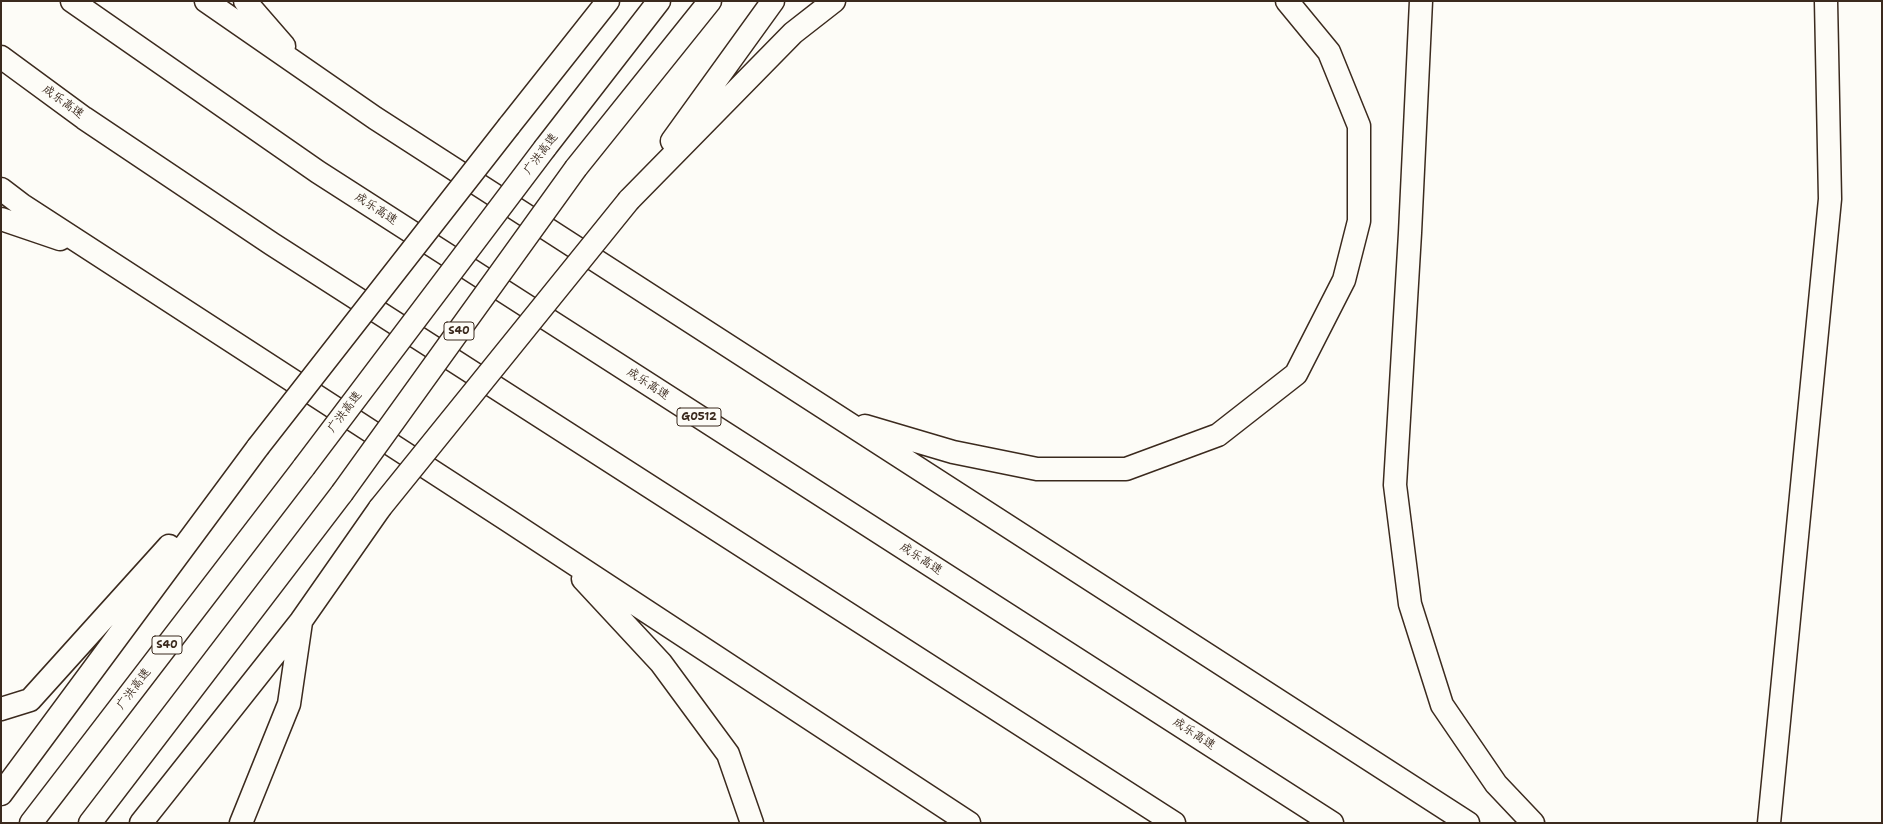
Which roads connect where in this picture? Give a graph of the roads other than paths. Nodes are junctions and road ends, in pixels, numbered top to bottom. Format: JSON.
{"nodes":[{"id":1,"x":72,"y":1,"type":"edge"},
{"id":2,"x":206,"y":1,"type":"edge"},
{"id":3,"x":245,"y":1,"type":"edge"},
{"id":4,"x":603,"y":1,"type":"edge"},
{"id":5,"x":608,"y":1,"type":"edge"},
{"id":6,"x":659,"y":1,"type":"edge"},
{"id":7,"x":710,"y":1,"type":"edge"},
{"id":8,"x":773,"y":1,"type":"edge"},
{"id":9,"x":834,"y":1,"type":"edge"},
{"id":10,"x":1287,"y":1,"type":"edge"},
{"id":11,"x":1421,"y":1,"type":"edge"},
{"id":12,"x":1826,"y":1,"type":"edge"},
{"id":13,"x":572,"y":44,"type":"junction"},
{"id":14,"x":1,"y":57,"type":"edge"},
{"id":15,"x":306,"y":71,"type":"junction"},
{"id":16,"x":1,"y":189,"type":"edge"},
{"id":17,"x":629,"y":200,"type":"junction"},
{"id":18,"x":1,"y":219,"type":"edge"},
{"id":19,"x":93,"y":251,"type":"junction"},
{"id":20,"x":842,"y":419,"type":"junction"},
{"id":21,"x":258,"y":447,"type":"junction"},
{"id":22,"x":557,"y":552,"type":"junction"},
{"id":23,"x":301,"y":621,"type":"junction"},
{"id":24,"x":1,"y":709,"type":"edge"},
{"id":25,"x":1,"y":794,"type":"edge"},
{"id":26,"x":30,"y":823,"type":"edge"},
{"id":27,"x":90,"y":823,"type":"edge"},
{"id":28,"x":141,"y":823,"type":"edge"},
{"id":29,"x":241,"y":823,"type":"edge"},
{"id":30,"x":752,"y":823,"type":"edge"},
{"id":31,"x":969,"y":823,"type":"edge"},
{"id":32,"x":1174,"y":823,"type":"edge"},
{"id":33,"x":1332,"y":823,"type":"edge"},
{"id":34,"x":1468,"y":823,"type":"edge"},
{"id":35,"x":1533,"y":823,"type":"edge"},
{"id":36,"x":1769,"y":823,"type":"edge"}],
"edges":[{"from":1,"to":33,"type":"main road","name":"成乐高速","number":"G0512"},
{"from":2,"to":15,"type":"main road"},
{"from":3,"to":15,"type":"main road"},
{"from":4,"to":13,"type":"main road"},
{"from":5,"to":13,"type":"main road"},
{"from":6,"to":26,"type":"main road","name":"广洪高速","number":"S40","bridge":true},
{"from":7,"to":27,"type":"main road","number":"S40","bridge":true},
{"from":8,"to":17,"type":"main road"},
{"from":9,"to":17,"type":"main road"},
{"from":10,"to":20,"type":"main road"},
{"from":11,"to":35,"type":"main road"},
{"from":12,"to":36,"type":"main road"},
{"from":13,"to":21,"type":"main road","bridge":true},
{"from":14,"to":32,"type":"main road","name":"成乐高速"},
{"from":15,"to":20,"type":"main road"},
{"from":16,"to":19,"type":"main road"},
{"from":17,"to":23,"type":"main road","bridge":true},
{"from":18,"to":19,"type":"main road"},
{"from":19,"to":22,"type":"main road"},
{"from":20,"to":34,"type":"main road"},
{"from":21,"to":24,"type":"main road"},
{"from":21,"to":25,"type":"main road"},
{"from":22,"to":30,"type":"main road"},
{"from":22,"to":31,"type":"main road"},
{"from":23,"to":28,"type":"main road"},
{"from":23,"to":29,"type":"main road"}]}
